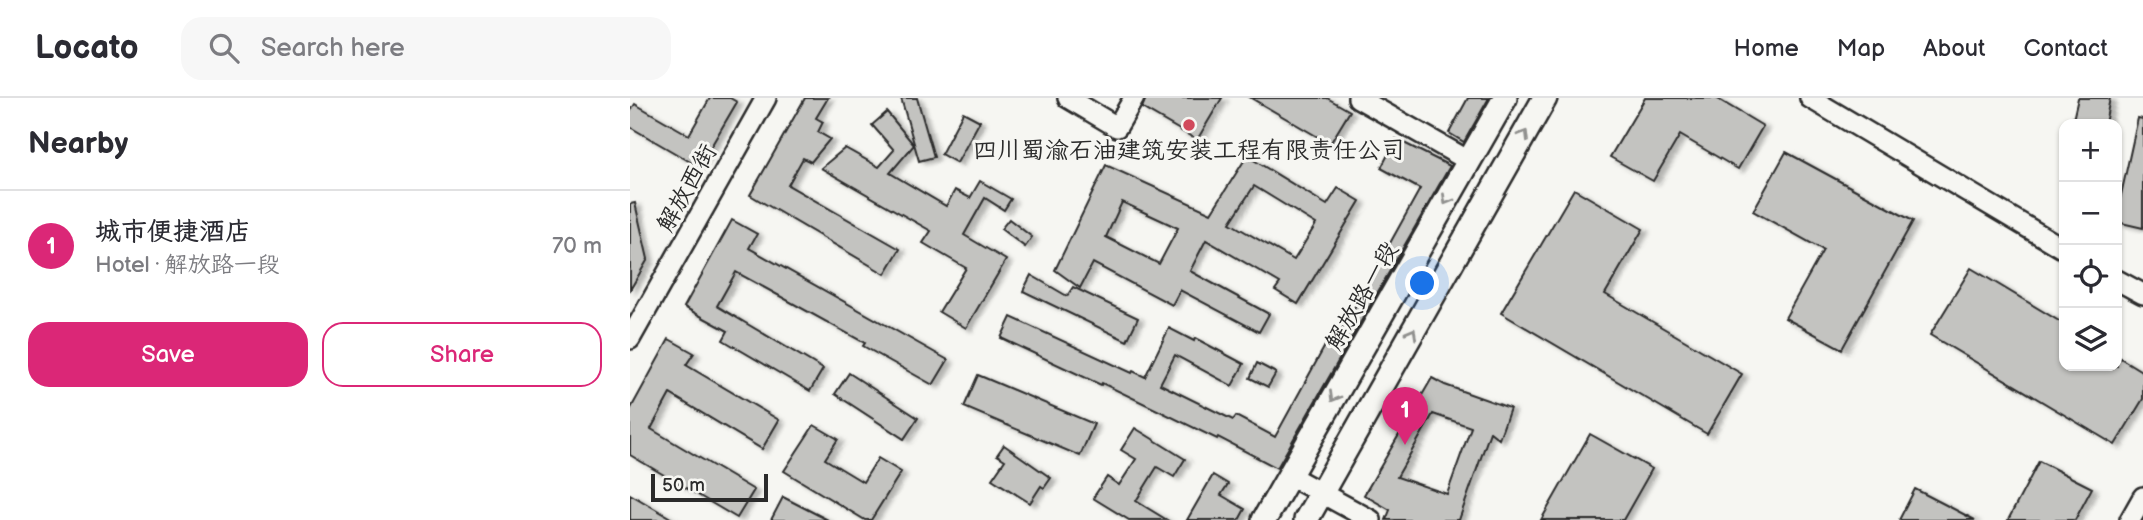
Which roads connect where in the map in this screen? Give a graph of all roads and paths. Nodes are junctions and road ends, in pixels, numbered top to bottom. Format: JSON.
{"nodes":[{"id":1,"x":766,"y":98,"type":"edge"},
{"id":2,"x":1068,"y":98,"type":"edge"},
{"id":3,"x":1134,"y":98,"type":"edge"},
{"id":4,"x":1358,"y":98,"type":"edge"},
{"id":5,"x":1505,"y":98,"type":"edge"},
{"id":6,"x":1545,"y":98,"type":"edge"},
{"id":7,"x":1810,"y":98,"type":"edge"},
{"id":8,"x":1469,"y":161,"type":"junction"},
{"id":9,"x":2059,"y":246,"type":"edge"},
{"id":10,"x":2122,"y":283,"type":"edge"},
{"id":11,"x":2143,"y":294,"type":"edge"},
{"id":12,"x":630,"y":339,"type":"edge"},
{"id":13,"x":1290,"y":476,"type":"junction"},
{"id":14,"x":1321,"y":493,"type":"junction"},
{"id":15,"x":2143,"y":497,"type":"edge"},
{"id":16,"x":1264,"y":520,"type":"edge"},
{"id":17,"x":1306,"y":520,"type":"edge"},
{"id":18,"x":1371,"y":520,"type":"edge"},
{"id":19,"x":2130,"y":520,"type":"edge"}],
"edges":[{"from":1,"to":12,"type":"street","name":"解放西街"},
{"from":2,"to":3,"type":"street"},
{"from":4,"to":8,"type":"street"},
{"from":5,"to":8,"type":"main road","name":"解放路一段"},
{"from":14,"to":6,"type":"main road","one_way":true},
{"from":7,"to":9,"type":"street"},
{"from":8,"to":13,"type":"main road","name":"解放路一段","one_way":true},
{"from":10,"to":11,"type":"street"},
{"from":13,"to":14,"type":"street"},
{"from":13,"to":16,"type":"main road","name":"解放路一段"},
{"from":14,"to":17,"type":"main road"},
{"from":14,"to":18,"type":"street"},
{"from":15,"to":19,"type":"street"}]}
